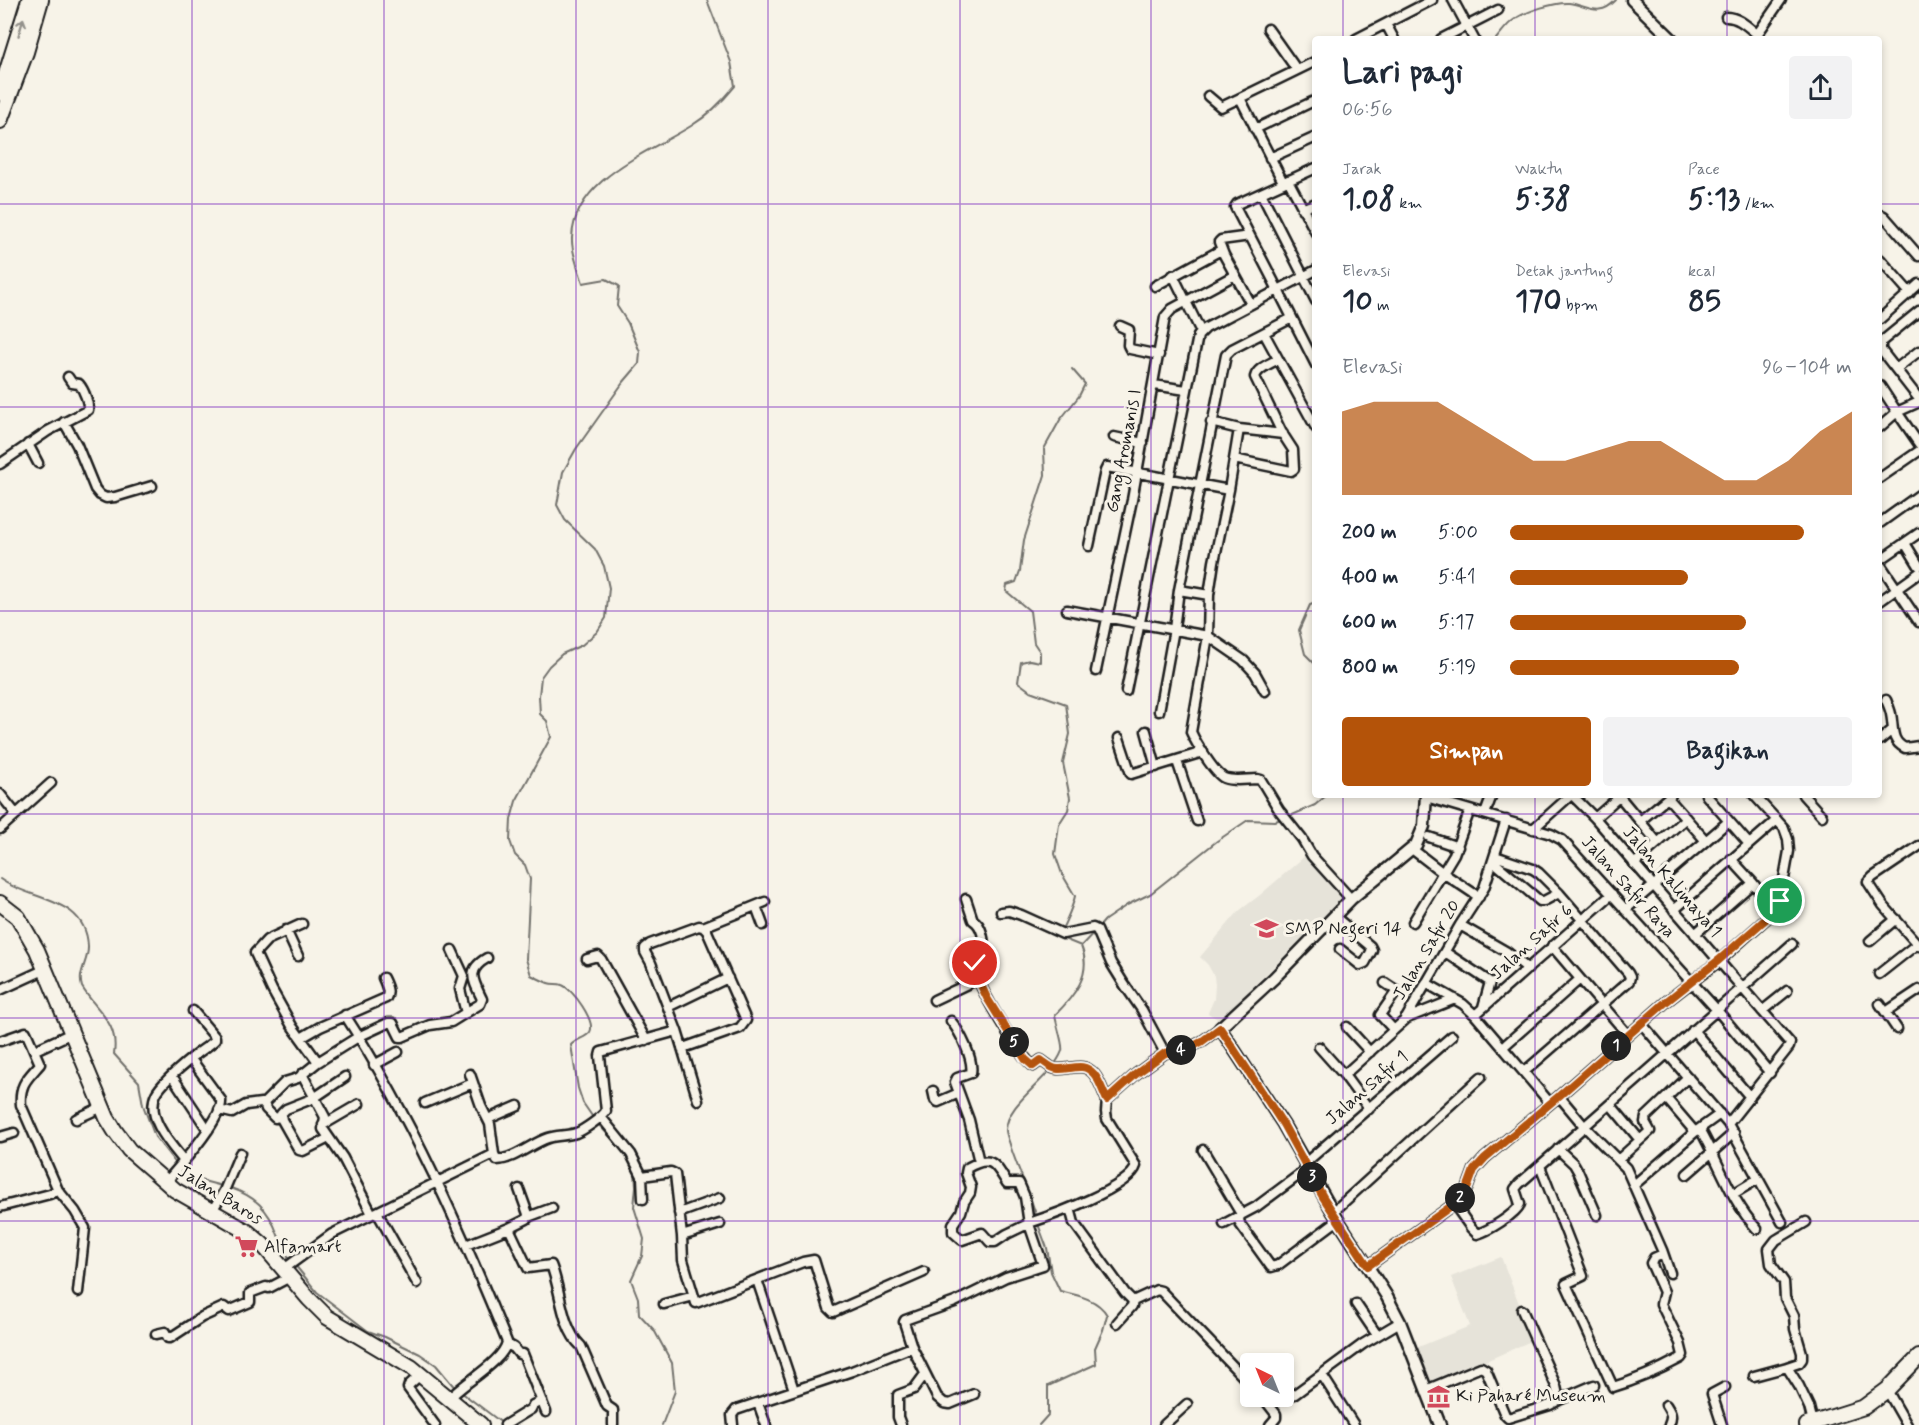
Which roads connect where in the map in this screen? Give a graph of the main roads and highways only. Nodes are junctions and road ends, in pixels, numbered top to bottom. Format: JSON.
{"nodes":[{"id":1,"x":29,"y":0,"type":"edge"},
{"id":2,"x":41,"y":0,"type":"edge"},
{"id":3,"x":20,"y":50,"type":"junction"},
{"id":4,"x":0,"y":93,"type":"edge"},
{"id":5,"x":0,"y":122,"type":"edge"},
{"id":6,"x":0,"y":903,"type":"edge"},
{"id":7,"x":1919,"y":1357,"type":"edge"},
{"id":8,"x":1810,"y":1424,"type":"edge"},
{"id":9,"x":481,"y":1425,"type":"edge"}],
"edges":[{"from":3,"to":1,"type":"main road","one_way":true},
{"from":2,"to":3,"type":"main road"},
{"from":3,"to":4,"type":"main road"},
{"from":3,"to":5,"type":"main road"},
{"from":6,"to":9,"type":"main road","name":"Jalan Baros"},
{"from":7,"to":8,"type":"main road"}]}
